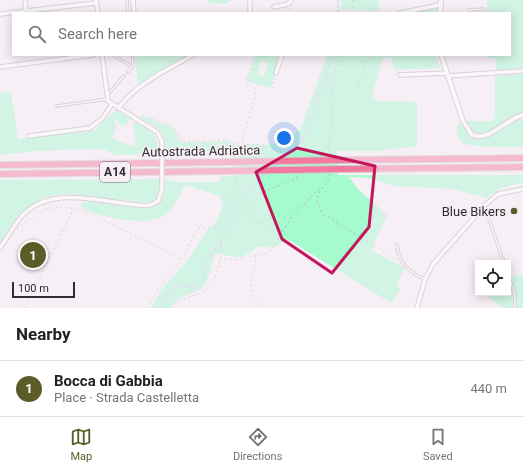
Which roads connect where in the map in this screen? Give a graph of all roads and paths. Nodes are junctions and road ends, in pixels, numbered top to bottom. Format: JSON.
{"nodes":[{"id":1,"x":25,"y":0,"type":"edge"},
{"id":2,"x":127,"y":0,"type":"edge"},
{"id":3,"x":133,"y":0,"type":"edge"},
{"id":4,"x":229,"y":0,"type":"edge"},
{"id":5,"x":250,"y":0,"type":"edge"},
{"id":6,"x":338,"y":0,"type":"edge"},
{"id":7,"x":352,"y":0,"type":"edge"},
{"id":8,"x":356,"y":0,"type":"edge"},
{"id":9,"x":96,"y":1,"type":"edge"},
{"id":10,"x":231,"y":1,"type":"dead end"},
{"id":11,"x":290,"y":2,"type":"edge"},
{"id":12,"x":440,"y":2,"type":"edge"},
{"id":13,"x":353,"y":3,"type":"junction"},
{"id":14,"x":274,"y":7,"type":"dead end"},
{"id":15,"x":484,"y":9,"type":"dead end"},
{"id":16,"x":26,"y":11,"type":"junction"},
{"id":17,"x":17,"y":12,"type":"edge"},
{"id":18,"x":98,"y":12,"type":"edge"},
{"id":19,"x":128,"y":12,"type":"edge"},
{"id":20,"x":134,"y":12,"type":"edge"},
{"id":21,"x":250,"y":12,"type":"edge"},
{"id":22,"x":291,"y":12,"type":"edge"},
{"id":23,"x":338,"y":12,"type":"edge"},
{"id":24,"x":352,"y":12,"type":"edge"},
{"id":25,"x":375,"y":12,"type":"edge"},
{"id":26,"x":404,"y":12,"type":"edge"},
{"id":27,"x":470,"y":12,"type":"edge"},
{"id":28,"x":12,"y":13,"type":"edge"},
{"id":29,"x":0,"y":14,"type":"edge"},
{"id":30,"x":85,"y":56,"type":"edge"},
{"id":31,"x":102,"y":56,"type":"edge"},
{"id":32,"x":116,"y":56,"type":"edge"},
{"id":33,"x":132,"y":56,"type":"edge"},
{"id":34,"x":191,"y":56,"type":"edge"},
{"id":35,"x":282,"y":56,"type":"edge"},
{"id":36,"x":339,"y":56,"type":"edge"},
{"id":37,"x":370,"y":56,"type":"edge"},
{"id":38,"x":441,"y":56,"type":"edge"},
{"id":39,"x":0,"y":67,"type":"edge"},
{"id":40,"x":132,"y":67,"type":"junction"},
{"id":41,"x":523,"y":71,"type":"edge"},
{"id":42,"x":128,"y":72,"type":"dead end"},
{"id":43,"x":276,"y":73,"type":"joint"},
{"id":44,"x":446,"y":74,"type":"junction"},
{"id":45,"x":400,"y":75,"type":"dead end"},
{"id":46,"x":124,"y":76,"type":"dead end"},
{"id":47,"x":357,"y":86,"type":"dead end"},
{"id":48,"x":272,"y":89,"type":"dead end"},
{"id":49,"x":107,"y":97,"type":"junction"},
{"id":50,"x":112,"y":104,"type":"junction"},
{"id":51,"x":57,"y":106,"type":"dead end"},
{"id":52,"x":118,"y":108,"type":"junction"},
{"id":53,"x":522,"y":116,"type":"edge"},
{"id":54,"x":148,"y":117,"type":"dead end"},
{"id":55,"x":29,"y":136,"type":"dead end"},
{"id":56,"x":264,"y":145,"type":"dead end"},
{"id":57,"x":319,"y":156,"type":"dead end"},
{"id":58,"x":523,"y":158,"type":"edge"},
{"id":59,"x":0,"y":165,"type":"edge"},
{"id":60,"x":523,"y":167,"type":"edge"},
{"id":61,"x":304,"y":173,"type":"dead end"},
{"id":62,"x":0,"y":174,"type":"edge"},
{"id":63,"x":328,"y":180,"type":"dead end"},
{"id":64,"x":322,"y":186,"type":"junction"},
{"id":65,"x":523,"y":189,"type":"edge"},
{"id":66,"x":485,"y":205,"type":"junction"},
{"id":67,"x":73,"y":210,"type":"junction"},
{"id":68,"x":216,"y":227,"type":"dead end"},
{"id":69,"x":16,"y":230,"type":"dead end"},
{"id":70,"x":282,"y":231,"type":"junction"},
{"id":71,"x":397,"y":245,"type":"dead end"},
{"id":72,"x":0,"y":248,"type":"edge"},
{"id":73,"x":4,"y":251,"type":"dead end"},
{"id":74,"x":255,"y":255,"type":"junction"},
{"id":75,"x":0,"y":257,"type":"edge"},
{"id":76,"x":220,"y":258,"type":"junction"},
{"id":77,"x":503,"y":260,"type":"edge"},
{"id":78,"x":400,"y":261,"type":"dead end"},
{"id":79,"x":425,"y":279,"type":"junction"},
{"id":80,"x":511,"y":283,"type":"edge"},
{"id":81,"x":18,"y":301,"type":"dead end"},
{"id":82,"x":25,"y":307,"type":"edge"},
{"id":83,"x":148,"y":308,"type":"edge"},
{"id":84,"x":172,"y":308,"type":"edge"},
{"id":85,"x":266,"y":308,"type":"edge"},
{"id":86,"x":417,"y":308,"type":"edge"},
{"id":87,"x":515,"y":308,"type":"edge"}],
"edges":[{"from":1,"to":16,"type":"street"},
{"from":2,"to":19,"type":"lane"},
{"from":3,"to":20,"type":"street"},
{"from":4,"to":10,"type":"path"},
{"from":5,"to":21,"type":"street"},
{"from":6,"to":23,"type":"path"},
{"from":7,"to":13,"type":"path"},
{"from":8,"to":13,"type":"path"},
{"from":8,"to":25,"type":"path"},
{"from":9,"to":16,"type":"street"},
{"from":9,"to":18,"type":"street"},
{"from":11,"to":14,"type":"street"},
{"from":11,"to":22,"type":"path"},
{"from":12,"to":26,"type":"street"},
{"from":13,"to":24,"type":"path"},
{"from":15,"to":27,"type":"lane"},
{"from":16,"to":17,"type":"street"},
{"from":28,"to":29,"type":"street"},
{"from":30,"to":39,"type":"street"},
{"from":31,"to":49,"type":"street"},
{"from":32,"to":40,"type":"lane"},
{"from":33,"to":40,"type":"lane"},
{"from":34,"to":52,"type":"street"},
{"from":35,"to":43,"type":"street"},
{"from":36,"to":57,"type":"path"},
{"from":37,"to":47,"type":"path"},
{"from":38,"to":44,"type":"street"},
{"from":40,"to":42,"type":"lane"},
{"from":41,"to":44,"type":"street"},
{"from":43,"to":48,"type":"path"},
{"from":44,"to":45,"type":"street"},
{"from":44,"to":53,"type":"street"},
{"from":46,"to":49,"type":"lane"},
{"from":49,"to":50,"type":"street"},
{"from":49,"to":51,"type":"lane"},
{"from":50,"to":52,"type":"street"},
{"from":50,"to":55,"type":"street"},
{"from":52,"to":72,"type":"street","bridge":true},
{"from":54,"to":56,"type":"path"},
{"from":58,"to":59,"type":"highway","name":"Autostrada Adriatica","number":"A14","bridge":true},
{"from":60,"to":62,"type":"highway","name":"Autostrada Adriatica","number":"A14","bridge":true},
{"from":61,"to":70,"type":"path"},
{"from":63,"to":64,"type":"path"},
{"from":64,"to":70,"type":"path"},
{"from":64,"to":78,"type":"path"},
{"from":65,"to":66,"type":"street"},
{"from":66,"to":77,"type":"lane"},
{"from":66,"to":79,"type":"street"},
{"from":67,"to":69,"type":"path"},
{"from":67,"to":82,"type":"path"},
{"from":67,"to":83,"type":"path"},
{"from":68,"to":76,"type":"path"},
{"from":70,"to":74,"type":"path"},
{"from":71,"to":79,"type":"lane"},
{"from":73,"to":75,"type":"path"},
{"from":74,"to":76,"type":"path"},
{"from":74,"to":85,"type":"path"},
{"from":76,"to":84,"type":"path"},
{"from":79,"to":86,"type":"street"},
{"from":80,"to":87,"type":"lane"},
{"from":81,"to":82,"type":"path"}]}
